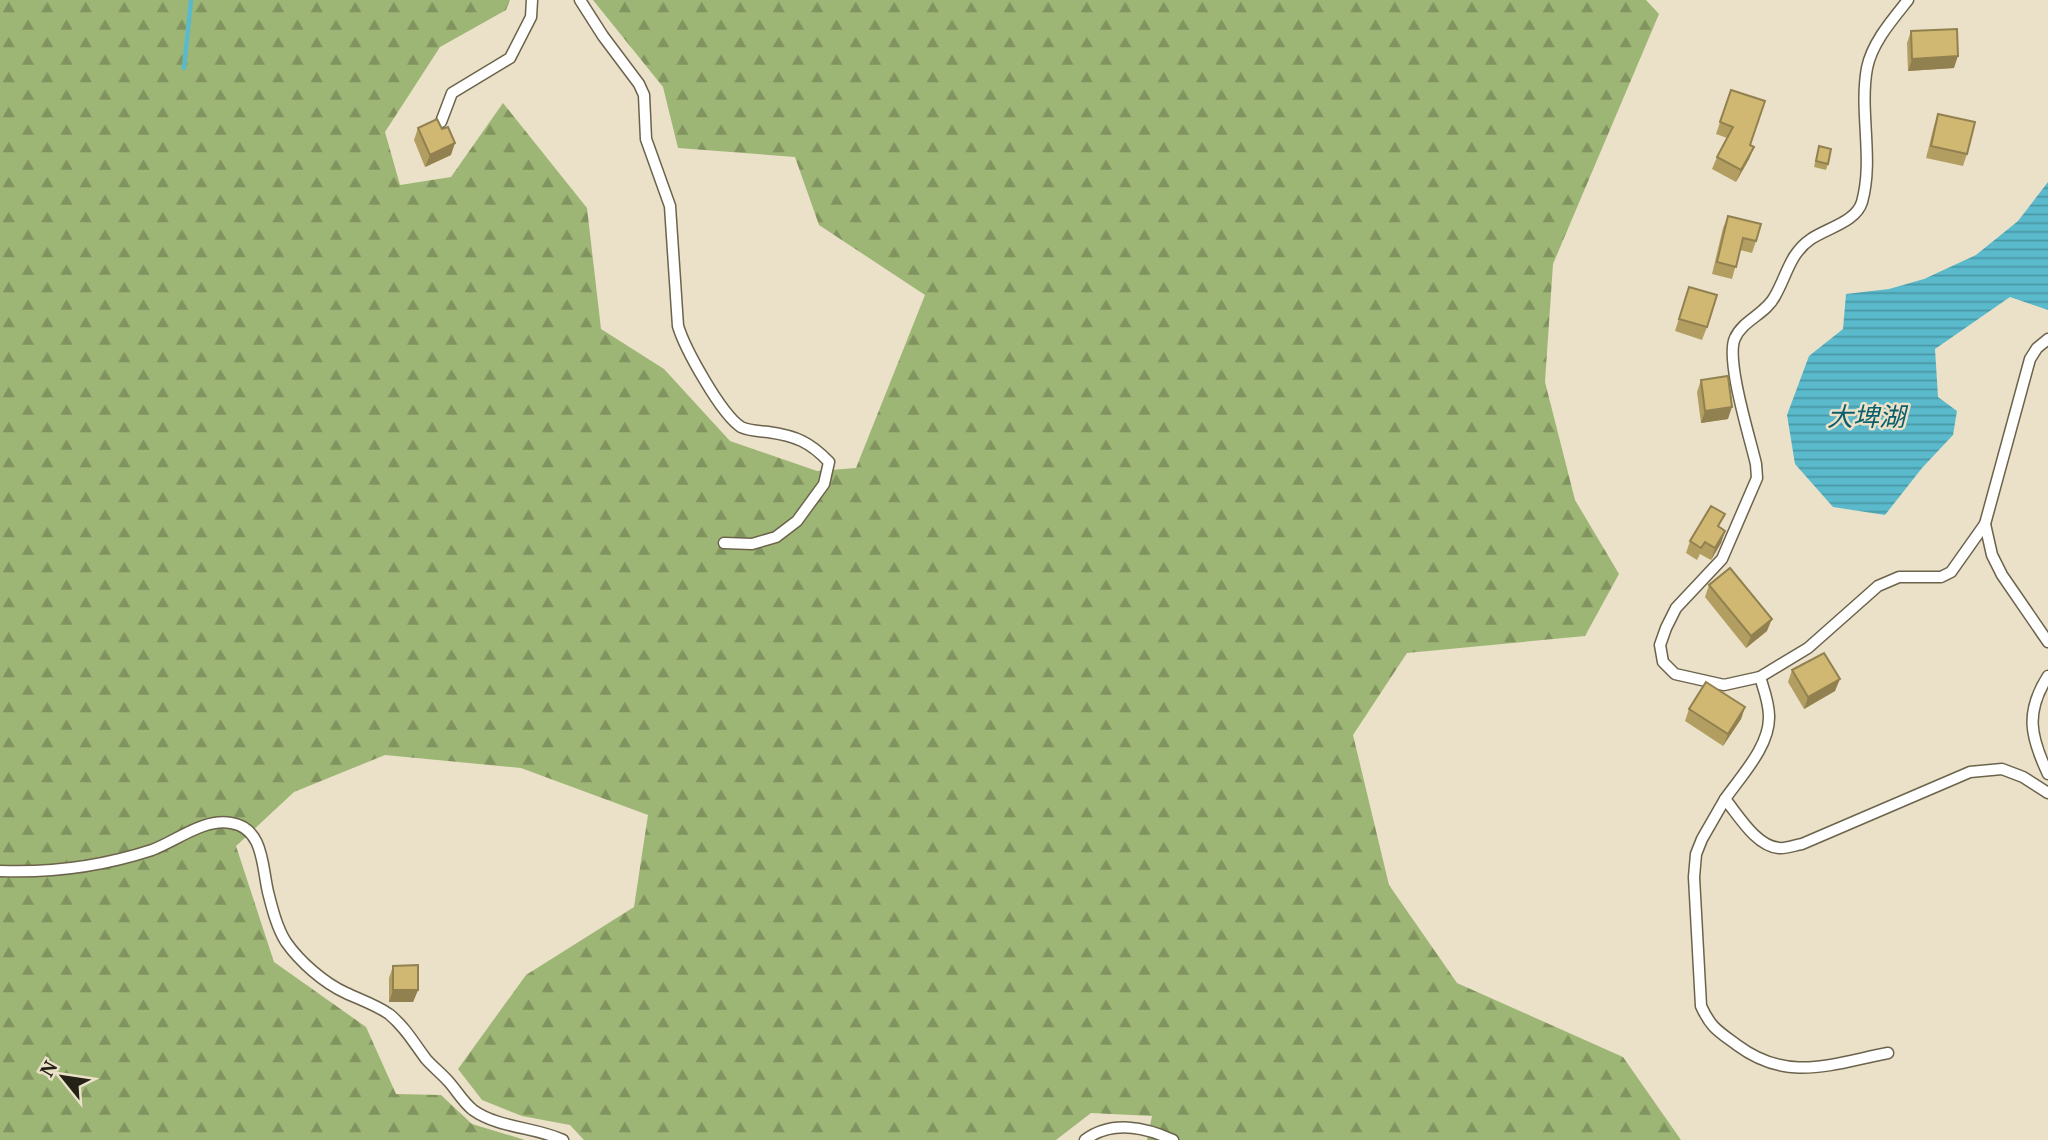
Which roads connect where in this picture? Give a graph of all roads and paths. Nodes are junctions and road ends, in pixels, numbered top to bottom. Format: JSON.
{"nodes":[{"id":1,"x":532,"y":0,"type":"edge"},
{"id":2,"x":580,"y":0,"type":"edge"},
{"id":3,"x":1908,"y":0,"type":"edge"},
{"id":4,"x":441,"y":122,"type":"edge"},
{"id":5,"x":2048,"y":339,"type":"edge"},
{"id":6,"x":1985,"y":524,"type":"junction"},
{"id":7,"x":724,"y":543,"type":"dead end"},
{"id":8,"x":2048,"y":642,"type":"edge"},
{"id":9,"x":2048,"y":676,"type":"edge"},
{"id":10,"x":1760,"y":677,"type":"junction"},
{"id":11,"x":2048,"y":774,"type":"edge"},
{"id":12,"x":2048,"y":793,"type":"edge"},
{"id":13,"x":1725,"y":799,"type":"junction"},
{"id":14,"x":0,"y":870,"type":"edge"},
{"id":15,"x":1888,"y":1053,"type":"dead end"},
{"id":16,"x":563,"y":1140,"type":"edge"},
{"id":17,"x":1085,"y":1140,"type":"edge"},
{"id":18,"x":1173,"y":1140,"type":"edge"}],
"edges":[{"from":1,"to":4,"type":"lane"},
{"from":2,"to":7,"type":"lane"},
{"from":3,"to":10,"type":"lane"},
{"from":5,"to":6,"type":"lane"},
{"from":6,"to":8,"type":"lane"},
{"from":6,"to":10,"type":"lane"},
{"from":9,"to":11,"type":"lane"},
{"from":10,"to":13,"type":"lane"},
{"from":12,"to":13,"type":"lane"},
{"from":13,"to":15,"type":"lane"},
{"from":14,"to":16,"type":"lane"},
{"from":17,"to":18,"type":"lane"}]}
